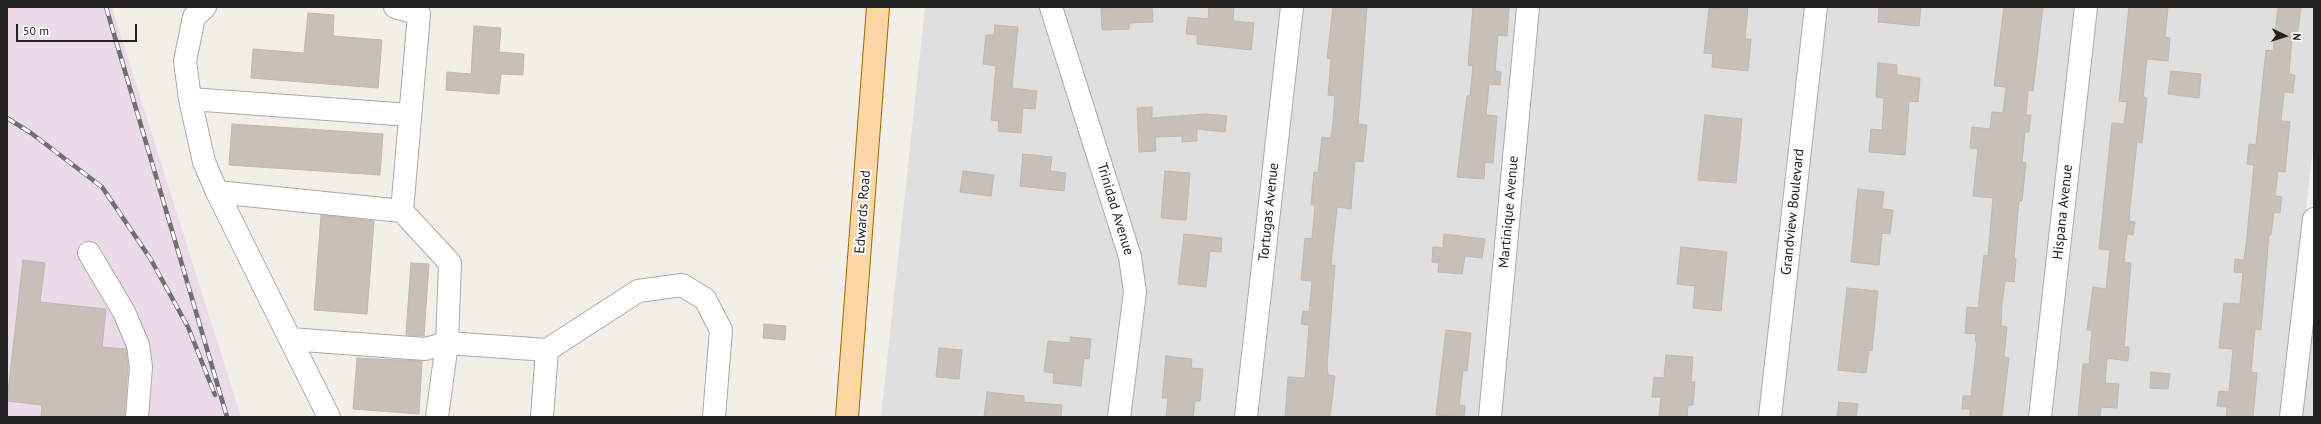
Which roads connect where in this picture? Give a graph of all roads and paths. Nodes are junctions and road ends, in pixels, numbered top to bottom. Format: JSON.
{"nodes":[{"id":1,"x":205,"y":7,"type":"edge"},
{"id":2,"x":395,"y":7,"type":"edge"},
{"id":3,"x":878,"y":7,"type":"edge"},
{"id":4,"x":1051,"y":7,"type":"edge"},
{"id":5,"x":1292,"y":7,"type":"edge"},
{"id":6,"x":1528,"y":7,"type":"edge"},
{"id":7,"x":1816,"y":7,"type":"edge"},
{"id":8,"x":2086,"y":7,"type":"edge"},
{"id":9,"x":419,"y":10,"type":"edge"},
{"id":10,"x":190,"y":99,"type":"junction"},
{"id":11,"x":410,"y":115,"type":"junction"},
{"id":12,"x":217,"y":192,"type":"junction"},
{"id":13,"x":402,"y":211,"type":"junction"},
{"id":14,"x":2314,"y":219,"type":"edge"},
{"id":15,"x":89,"y":253,"type":"dead end"},
{"id":16,"x":290,"y":339,"type":"junction"},
{"id":17,"x":447,"y":343,"type":"junction"},
{"id":18,"x":547,"y":350,"type":"junction"},
{"id":19,"x":137,"y":417,"type":"edge"},
{"id":20,"x":329,"y":417,"type":"edge"},
{"id":21,"x":437,"y":417,"type":"edge"},
{"id":22,"x":542,"y":417,"type":"edge"},
{"id":23,"x":714,"y":417,"type":"edge"},
{"id":24,"x":847,"y":417,"type":"edge"},
{"id":25,"x":1119,"y":417,"type":"edge"},
{"id":26,"x":1246,"y":417,"type":"edge"},
{"id":27,"x":1490,"y":417,"type":"edge"},
{"id":28,"x":1770,"y":417,"type":"edge"},
{"id":29,"x":2040,"y":417,"type":"edge"},
{"id":30,"x":2291,"y":417,"type":"edge"}],
"edges":[{"from":1,"to":10,"type":"street"},
{"from":2,"to":9,"type":"street"},
{"from":3,"to":24,"type":"main road","name":"Edwards Road"},
{"from":4,"to":25,"type":"street","name":"Trinidad Avenue"},
{"from":5,"to":26,"type":"street","name":"Tortugas Avenue"},
{"from":6,"to":27,"type":"street","name":"Martinique Avenue"},
{"from":7,"to":28,"type":"street","name":"Grandview Boulevard"},
{"from":8,"to":29,"type":"street","name":"Hispana Avenue"},
{"from":9,"to":11,"type":"street"},
{"from":10,"to":11,"type":"street"},
{"from":10,"to":12,"type":"street"},
{"from":11,"to":13,"type":"street"},
{"from":12,"to":13,"type":"street"},
{"from":12,"to":16,"type":"street"},
{"from":13,"to":17,"type":"street"},
{"from":14,"to":30,"type":"street"},
{"from":15,"to":19,"type":"street"},
{"from":16,"to":17,"type":"street"},
{"from":16,"to":20,"type":"street"},
{"from":17,"to":18,"type":"street"},
{"from":17,"to":21,"type":"street"},
{"from":18,"to":22,"type":"street"},
{"from":18,"to":23,"type":"street"}]}
